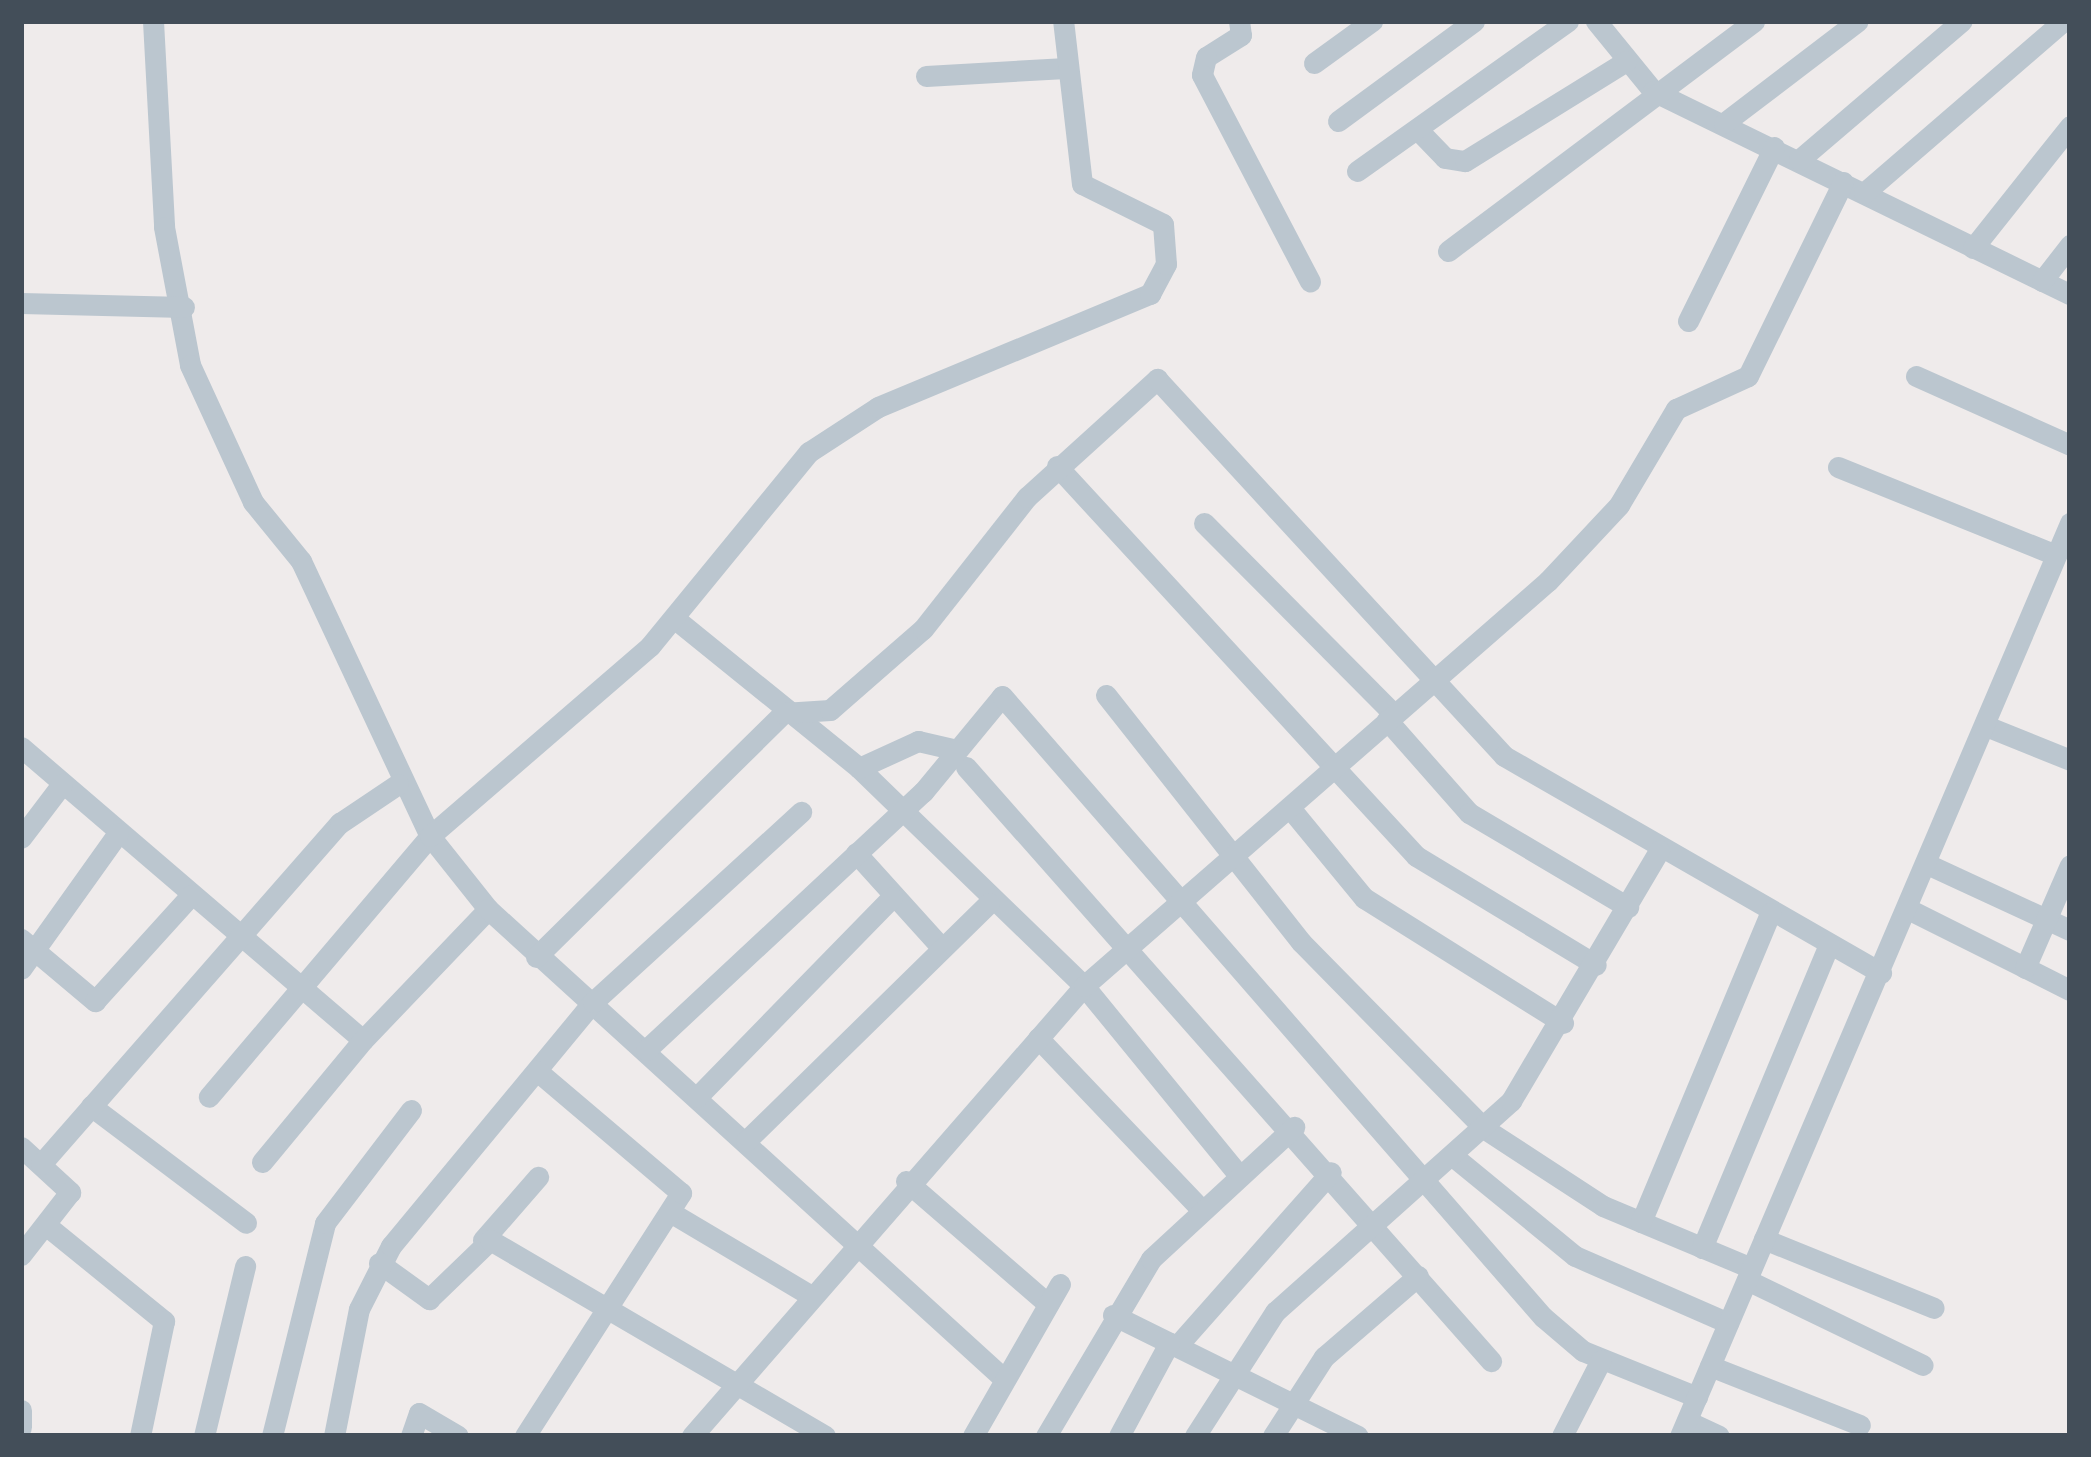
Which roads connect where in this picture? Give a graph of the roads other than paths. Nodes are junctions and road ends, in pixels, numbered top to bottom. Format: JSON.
{"nodes":[{"id":1,"x":153,"y":21,"type":"edge"},
{"id":2,"x":1063,"y":21,"type":"edge"},
{"id":3,"x":1240,"y":21,"type":"edge"},
{"id":4,"x":1372,"y":21,"type":"edge"},
{"id":5,"x":1474,"y":21,"type":"edge"},
{"id":6,"x":1568,"y":21,"type":"edge"},
{"id":7,"x":1596,"y":21,"type":"edge"},
{"id":8,"x":1754,"y":21,"type":"edge"},
{"id":9,"x":1858,"y":21,"type":"edge"},
{"id":10,"x":1962,"y":21,"type":"edge"},
{"id":11,"x":2066,"y":22,"type":"edge"},
{"id":12,"x":1626,"y":61,"type":"junction"},
{"id":13,"x":1315,"y":64,"type":"dead end"},
{"id":14,"x":1066,"y":68,"type":"junction"},
{"id":15,"x":926,"y":76,"type":"dead end"},
{"id":16,"x":1662,"y":95,"type":"junction"},
{"id":17,"x":1338,"y":121,"type":"dead end"},
{"id":18,"x":1724,"y":122,"type":"junction"},
{"id":19,"x":2070,"y":126,"type":"edge"},
{"id":20,"x":1417,"y":129,"type":"junction"},
{"id":21,"x":1774,"y":147,"type":"junction"},
{"id":22,"x":1799,"y":160,"type":"junction"},
{"id":23,"x":1357,"y":171,"type":"dead end"},
{"id":24,"x":1843,"y":182,"type":"junction"},
{"id":25,"x":1864,"y":193,"type":"junction"},
{"id":26,"x":2070,"y":245,"type":"edge"},
{"id":27,"x":1973,"y":248,"type":"junction"},
{"id":28,"x":1448,"y":251,"type":"dead end"},
{"id":29,"x":2042,"y":281,"type":"junction"},
{"id":30,"x":1310,"y":282,"type":"dead end"},
{"id":31,"x":2070,"y":294,"type":"edge"},
{"id":32,"x":21,"y":303,"type":"edge"},
{"id":33,"x":184,"y":308,"type":"junction"},
{"id":34,"x":1688,"y":321,"type":"dead end"},
{"id":35,"x":1916,"y":376,"type":"dead end"},
{"id":36,"x":2070,"y":446,"type":"edge"},
{"id":37,"x":1057,"y":466,"type":"junction"},
{"id":38,"x":1838,"y":467,"type":"dead end"},
{"id":39,"x":1204,"y":523,"type":"dead end"},
{"id":40,"x":2070,"y":523,"type":"edge"},
{"id":41,"x":2056,"y":555,"type":"junction"},
{"id":42,"x":674,"y":618,"type":"junction"},
{"id":43,"x":1437,"y":675,"type":"junction"},
{"id":44,"x":1106,"y":695,"type":"dead end"},
{"id":45,"x":783,"y":713,"type":"junction"},
{"id":46,"x":1391,"y":717,"type":"junction"},
{"id":47,"x":1986,"y":726,"type":"junction"},
{"id":48,"x":21,"y":747,"type":"edge"},
{"id":49,"x":962,"y":759,"type":"junction"},
{"id":50,"x":2070,"y":760,"type":"edge"},
{"id":51,"x":1337,"y":766,"type":"junction"},
{"id":52,"x":859,"y":767,"type":"junction"},
{"id":53,"x":62,"y":784,"type":"junction"},
{"id":54,"x":398,"y":784,"type":"junction"},
{"id":55,"x":903,"y":807,"type":"junction"},
{"id":56,"x":1290,"y":808,"type":"junction"},
{"id":57,"x":801,"y":812,"type":"dead end"},
{"id":58,"x":118,"y":833,"type":"junction"},
{"id":59,"x":430,"y":836,"type":"junction"},
{"id":60,"x":21,"y":838,"type":"edge"},
{"id":61,"x":1234,"y":851,"type":"junction"},
{"id":62,"x":1659,"y":851,"type":"junction"},
{"id":63,"x":856,"y":854,"type":"junction"},
{"id":64,"x":1927,"y":864,"type":"junction"},
{"id":65,"x":2070,"y":865,"type":"edge"},
{"id":66,"x":191,"y":895,"type":"junction"},
{"id":67,"x":892,"y":897,"type":"junction"},
{"id":68,"x":1176,"y":901,"type":"junction"},
{"id":69,"x":989,"y":903,"type":"junction"},
{"id":70,"x":1628,"y":908,"type":"junction"},
{"id":71,"x":488,"y":909,"type":"junction"},
{"id":72,"x":1908,"y":909,"type":"junction"},
{"id":73,"x":1770,"y":913,"type":"junction"},
{"id":74,"x":2047,"y":920,"type":"junction"},
{"id":75,"x":2070,"y":930,"type":"edge"},
{"id":76,"x":237,"y":937,"type":"junction"},
{"id":77,"x":938,"y":945,"type":"junction"},
{"id":78,"x":1829,"y":945,"type":"junction"},
{"id":79,"x":1128,"y":946,"type":"junction"},
{"id":80,"x":26,"y":953,"type":"edge"},
{"id":81,"x":536,"y":957,"type":"junction"},
{"id":82,"x":1595,"y":965,"type":"junction"},
{"id":83,"x":2025,"y":968,"type":"junction"},
{"id":84,"x":1881,"y":973,"type":"junction"},
{"id":85,"x":1084,"y":986,"type":"junction"},
{"id":86,"x":302,"y":989,"type":"junction"},
{"id":87,"x":2070,"y":990,"type":"edge"},
{"id":88,"x":593,"y":1002,"type":"junction"},
{"id":89,"x":1563,"y":1023,"type":"junction"},
{"id":90,"x":1038,"y":1038,"type":"junction"},
{"id":91,"x":363,"y":1040,"type":"junction"},
{"id":92,"x":646,"y":1050,"type":"junction"},
{"id":93,"x":537,"y":1071,"type":"junction"},
{"id":94,"x":209,"y":1097,"type":"dead end"},
{"id":95,"x":697,"y":1097,"type":"junction"},
{"id":96,"x":91,"y":1106,"type":"junction"},
{"id":97,"x":411,"y":1110,"type":"dead end"},
{"id":98,"x":1294,"y":1127,"type":"junction"},
{"id":99,"x":1485,"y":1129,"type":"junction"},
{"id":100,"x":746,"y":1142,"type":"junction"},
{"id":101,"x":21,"y":1147,"type":"edge"},
{"id":102,"x":1454,"y":1156,"type":"junction"},
{"id":103,"x":262,"y":1162,"type":"dead end"},
{"id":104,"x":41,"y":1164,"type":"junction"},
{"id":105,"x":1331,"y":1172,"type":"junction"},
{"id":106,"x":1237,"y":1173,"type":"junction"},
{"id":107,"x":538,"y":1177,"type":"dead end"},
{"id":108,"x":906,"y":1181,"type":"junction"},
{"id":109,"x":1424,"y":1183,"type":"junction"},
{"id":110,"x":1199,"y":1208,"type":"junction"},
{"id":111,"x":670,"y":1212,"type":"junction"},
{"id":112,"x":1641,"y":1222,"type":"junction"},
{"id":113,"x":246,"y":1223,"type":"dead end"},
{"id":114,"x":1375,"y":1225,"type":"junction"},
{"id":115,"x":47,"y":1226,"type":"junction"},
{"id":116,"x":1764,"y":1239,"type":"junction"},
{"id":117,"x":483,"y":1240,"type":"junction"},
{"id":118,"x":855,"y":1240,"type":"junction"},
{"id":119,"x":1702,"y":1248,"type":"junction"},
{"id":120,"x":21,"y":1255,"type":"edge"},
{"id":121,"x":379,"y":1263,"type":"junction"},
{"id":122,"x":245,"y":1266,"type":"dead end"},
{"id":123,"x":1749,"y":1274,"type":"junction"},
{"id":124,"x":1418,"y":1276,"type":"junction"},
{"id":125,"x":1060,"y":1284,"type":"dead end"},
{"id":126,"x":808,"y":1294,"type":"junction"},
{"id":127,"x":1048,"y":1304,"type":"junction"},
{"id":128,"x":1934,"y":1308,"type":"dead end"},
{"id":129,"x":602,"y":1312,"type":"junction"},
{"id":130,"x":1113,"y":1316,"type":"junction"},
{"id":131,"x":1728,"y":1323,"type":"junction"},
{"id":132,"x":1173,"y":1344,"type":"junction"},
{"id":133,"x":1491,"y":1360,"type":"dead end"},
{"id":134,"x":1601,"y":1360,"type":"junction"},
{"id":135,"x":1923,"y":1365,"type":"dead end"},
{"id":136,"x":1710,"y":1366,"type":"junction"},
{"id":137,"x":1232,"y":1372,"type":"junction"},
{"id":138,"x":1003,"y":1378,"type":"junction"},
{"id":139,"x":730,"y":1387,"type":"junction"},
{"id":140,"x":1697,"y":1397,"type":"junction"},
{"id":141,"x":1294,"y":1402,"type":"junction"},
{"id":142,"x":21,"y":1410,"type":"edge"},
{"id":143,"x":1860,"y":1425,"type":"dead end"},
{"id":144,"x":21,"y":1427,"type":"edge"},
{"id":145,"x":1683,"y":1429,"type":"edge"},
{"id":146,"x":1346,"y":1433,"type":"edge"},
{"id":147,"x":140,"y":1436,"type":"edge"},
{"id":148,"x":204,"y":1436,"type":"edge"},
{"id":149,"x":272,"y":1436,"type":"edge"},
{"id":150,"x":334,"y":1436,"type":"edge"},
{"id":151,"x":411,"y":1436,"type":"edge"},
{"id":152,"x":458,"y":1436,"type":"edge"},
{"id":153,"x":525,"y":1436,"type":"edge"},
{"id":154,"x":692,"y":1436,"type":"edge"},
{"id":155,"x":825,"y":1436,"type":"edge"},
{"id":156,"x":973,"y":1436,"type":"edge"},
{"id":157,"x":1046,"y":1436,"type":"edge"},
{"id":158,"x":1119,"y":1436,"type":"edge"},
{"id":159,"x":1195,"y":1436,"type":"edge"},
{"id":160,"x":1274,"y":1436,"type":"edge"},
{"id":161,"x":1562,"y":1436,"type":"edge"},
{"id":162,"x":1719,"y":1436,"type":"edge"}],
"edges":[{"from":1,"to":33,"type":"street"},
{"from":2,"to":14,"type":"street"},
{"from":3,"to":30,"type":"street"},
{"from":4,"to":13,"type":"street"},
{"from":5,"to":17,"type":"street"},
{"from":6,"to":20,"type":"street"},
{"from":7,"to":12,"type":"street"},
{"from":8,"to":16,"type":"street"},
{"from":9,"to":18,"type":"street"},
{"from":10,"to":22,"type":"street"},
{"from":11,"to":25,"type":"street"},
{"from":12,"to":16,"type":"street"},
{"from":12,"to":20,"type":"street"},
{"from":14,"to":15,"type":"street"},
{"from":14,"to":42,"type":"street"},
{"from":16,"to":18,"type":"street"},
{"from":16,"to":28,"type":"street"},
{"from":18,"to":21,"type":"street"},
{"from":19,"to":27,"type":"street"},
{"from":20,"to":23,"type":"street"},
{"from":21,"to":22,"type":"street"},
{"from":21,"to":34,"type":"street"},
{"from":22,"to":24,"type":"street"},
{"from":24,"to":25,"type":"street"},
{"from":24,"to":43,"type":"street"},
{"from":25,"to":27,"type":"street"},
{"from":26,"to":29,"type":"street"},
{"from":27,"to":29,"type":"street"},
{"from":29,"to":31,"type":"street"},
{"from":32,"to":33,"type":"street"},
{"from":33,"to":54,"type":"street"},
{"from":35,"to":36,"type":"street"},
{"from":37,"to":43,"type":"street"},
{"from":37,"to":45,"type":"street"},
{"from":37,"to":51,"type":"street"},
{"from":38,"to":41,"type":"street"},
{"from":39,"to":46,"type":"street"},
{"from":40,"to":41,"type":"street"},
{"from":41,"to":47,"type":"street"},
{"from":42,"to":45,"type":"street"},
{"from":42,"to":59,"type":"street"},
{"from":43,"to":46,"type":"street"},
{"from":43,"to":62,"type":"street"},
{"from":44,"to":61,"type":"street"},
{"from":45,"to":52,"type":"street"},
{"from":45,"to":81,"type":"street"},
{"from":46,"to":51,"type":"street"},
{"from":46,"to":70,"type":"street"},
{"from":47,"to":50,"type":"street"},
{"from":47,"to":64,"type":"street"},
{"from":48,"to":53,"type":"street"},
{"from":49,"to":52,"type":"street"},
{"from":49,"to":55,"type":"street"},
{"from":49,"to":68,"type":"street"},
{"from":49,"to":79,"type":"street"},
{"from":51,"to":56,"type":"street"},
{"from":51,"to":82,"type":"street"},
{"from":52,"to":55,"type":"street"},
{"from":53,"to":58,"type":"street"},
{"from":53,"to":60,"type":"street"},
{"from":54,"to":59,"type":"street"},
{"from":54,"to":76,"type":"street"},
{"from":55,"to":63,"type":"street"},
{"from":55,"to":69,"type":"street"},
{"from":56,"to":61,"type":"street"},
{"from":56,"to":89,"type":"street"},
{"from":57,"to":88,"type":"street"},
{"from":58,"to":66,"type":"street"},
{"from":58,"to":80,"type":"street"},
{"from":59,"to":71,"type":"street"},
{"from":59,"to":86,"type":"street"},
{"from":61,"to":68,"type":"street"},
{"from":61,"to":99,"type":"street"},
{"from":62,"to":70,"type":"street"},
{"from":62,"to":73,"type":"street"},
{"from":63,"to":67,"type":"street"},
{"from":63,"to":92,"type":"street"},
{"from":64,"to":72,"type":"street"},
{"from":64,"to":74,"type":"street"},
{"from":65,"to":74,"type":"street"},
{"from":66,"to":76,"type":"street"},
{"from":66,"to":80,"type":"street"},
{"from":67,"to":77,"type":"street"},
{"from":67,"to":95,"type":"street"},
{"from":68,"to":79,"type":"street"},
{"from":68,"to":109,"type":"street"},
{"from":69,"to":77,"type":"street"},
{"from":69,"to":85,"type":"street"},
{"from":70,"to":82,"type":"street"},
{"from":71,"to":81,"type":"street"},
{"from":71,"to":91,"type":"street"},
{"from":72,"to":83,"type":"street"},
{"from":72,"to":84,"type":"street"},
{"from":73,"to":78,"type":"street"},
{"from":73,"to":112,"type":"street"},
{"from":74,"to":75,"type":"street"},
{"from":74,"to":83,"type":"street"},
{"from":76,"to":86,"type":"street"},
{"from":76,"to":96,"type":"street"},
{"from":77,"to":100,"type":"street"},
{"from":78,"to":84,"type":"street"},
{"from":78,"to":119,"type":"street"},
{"from":79,"to":85,"type":"street"},
{"from":79,"to":98,"type":"street"},
{"from":81,"to":88,"type":"street"},
{"from":82,"to":89,"type":"street"},
{"from":83,"to":87,"type":"street"},
{"from":84,"to":116,"type":"street"},
{"from":85,"to":90,"type":"street"},
{"from":85,"to":106,"type":"street"},
{"from":86,"to":91,"type":"street"},
{"from":86,"to":94,"type":"street"},
{"from":88,"to":92,"type":"street"},
{"from":88,"to":93,"type":"street"},
{"from":89,"to":99,"type":"street"},
{"from":90,"to":108,"type":"street"},
{"from":90,"to":110,"type":"street"},
{"from":91,"to":103,"type":"street"},
{"from":92,"to":95,"type":"street"},
{"from":93,"to":111,"type":"street"},
{"from":93,"to":121,"type":"street"},
{"from":95,"to":100,"type":"street"},
{"from":96,"to":104,"type":"street"},
{"from":96,"to":113,"type":"street"},
{"from":97,"to":149,"type":"street"},
{"from":98,"to":105,"type":"street"},
{"from":98,"to":106,"type":"street"},
{"from":99,"to":102,"type":"street"},
{"from":99,"to":112,"type":"street"},
{"from":100,"to":118,"type":"street"},
{"from":101,"to":104,"type":"street"},
{"from":102,"to":109,"type":"street"},
{"from":102,"to":131,"type":"street"},
{"from":104,"to":115,"type":"street"},
{"from":105,"to":114,"type":"street"},
{"from":105,"to":132,"type":"street"},
{"from":106,"to":110,"type":"street"},
{"from":107,"to":117,"type":"street"},
{"from":108,"to":118,"type":"street"},
{"from":108,"to":127,"type":"street"},
{"from":109,"to":114,"type":"street"},
{"from":109,"to":134,"type":"street"},
{"from":110,"to":130,"type":"street"},
{"from":111,"to":126,"type":"street"},
{"from":111,"to":129,"type":"street"},
{"from":112,"to":119,"type":"street"},
{"from":114,"to":124,"type":"street"},
{"from":114,"to":137,"type":"street"},
{"from":115,"to":120,"type":"street"},
{"from":115,"to":147,"type":"street"},
{"from":116,"to":123,"type":"street"},
{"from":116,"to":128,"type":"street"},
{"from":117,"to":121,"type":"street"},
{"from":117,"to":129,"type":"street"},
{"from":118,"to":126,"type":"street"},
{"from":118,"to":138,"type":"street"},
{"from":119,"to":123,"type":"street"},
{"from":121,"to":150,"type":"street"},
{"from":122,"to":148,"type":"street"},
{"from":123,"to":131,"type":"street"},
{"from":123,"to":135,"type":"street"},
{"from":124,"to":133,"type":"street"},
{"from":124,"to":141,"type":"street"},
{"from":125,"to":127,"type":"street"},
{"from":126,"to":139,"type":"street"},
{"from":127,"to":138,"type":"street"},
{"from":129,"to":139,"type":"street"},
{"from":129,"to":153,"type":"street"},
{"from":130,"to":132,"type":"street"},
{"from":130,"to":157,"type":"street"},
{"from":131,"to":136,"type":"street"},
{"from":132,"to":137,"type":"street"},
{"from":132,"to":158,"type":"street"},
{"from":134,"to":140,"type":"street"},
{"from":134,"to":161,"type":"street"},
{"from":136,"to":140,"type":"street"},
{"from":136,"to":143,"type":"street"},
{"from":137,"to":141,"type":"street"},
{"from":137,"to":159,"type":"street"},
{"from":138,"to":156,"type":"street"},
{"from":139,"to":154,"type":"street"},
{"from":139,"to":155,"type":"street"},
{"from":140,"to":145,"type":"street"},
{"from":141,"to":146,"type":"street"},
{"from":141,"to":160,"type":"street"},
{"from":142,"to":144,"type":"street"},
{"from":145,"to":162,"type":"street"},
{"from":151,"to":152,"type":"street"}]}
